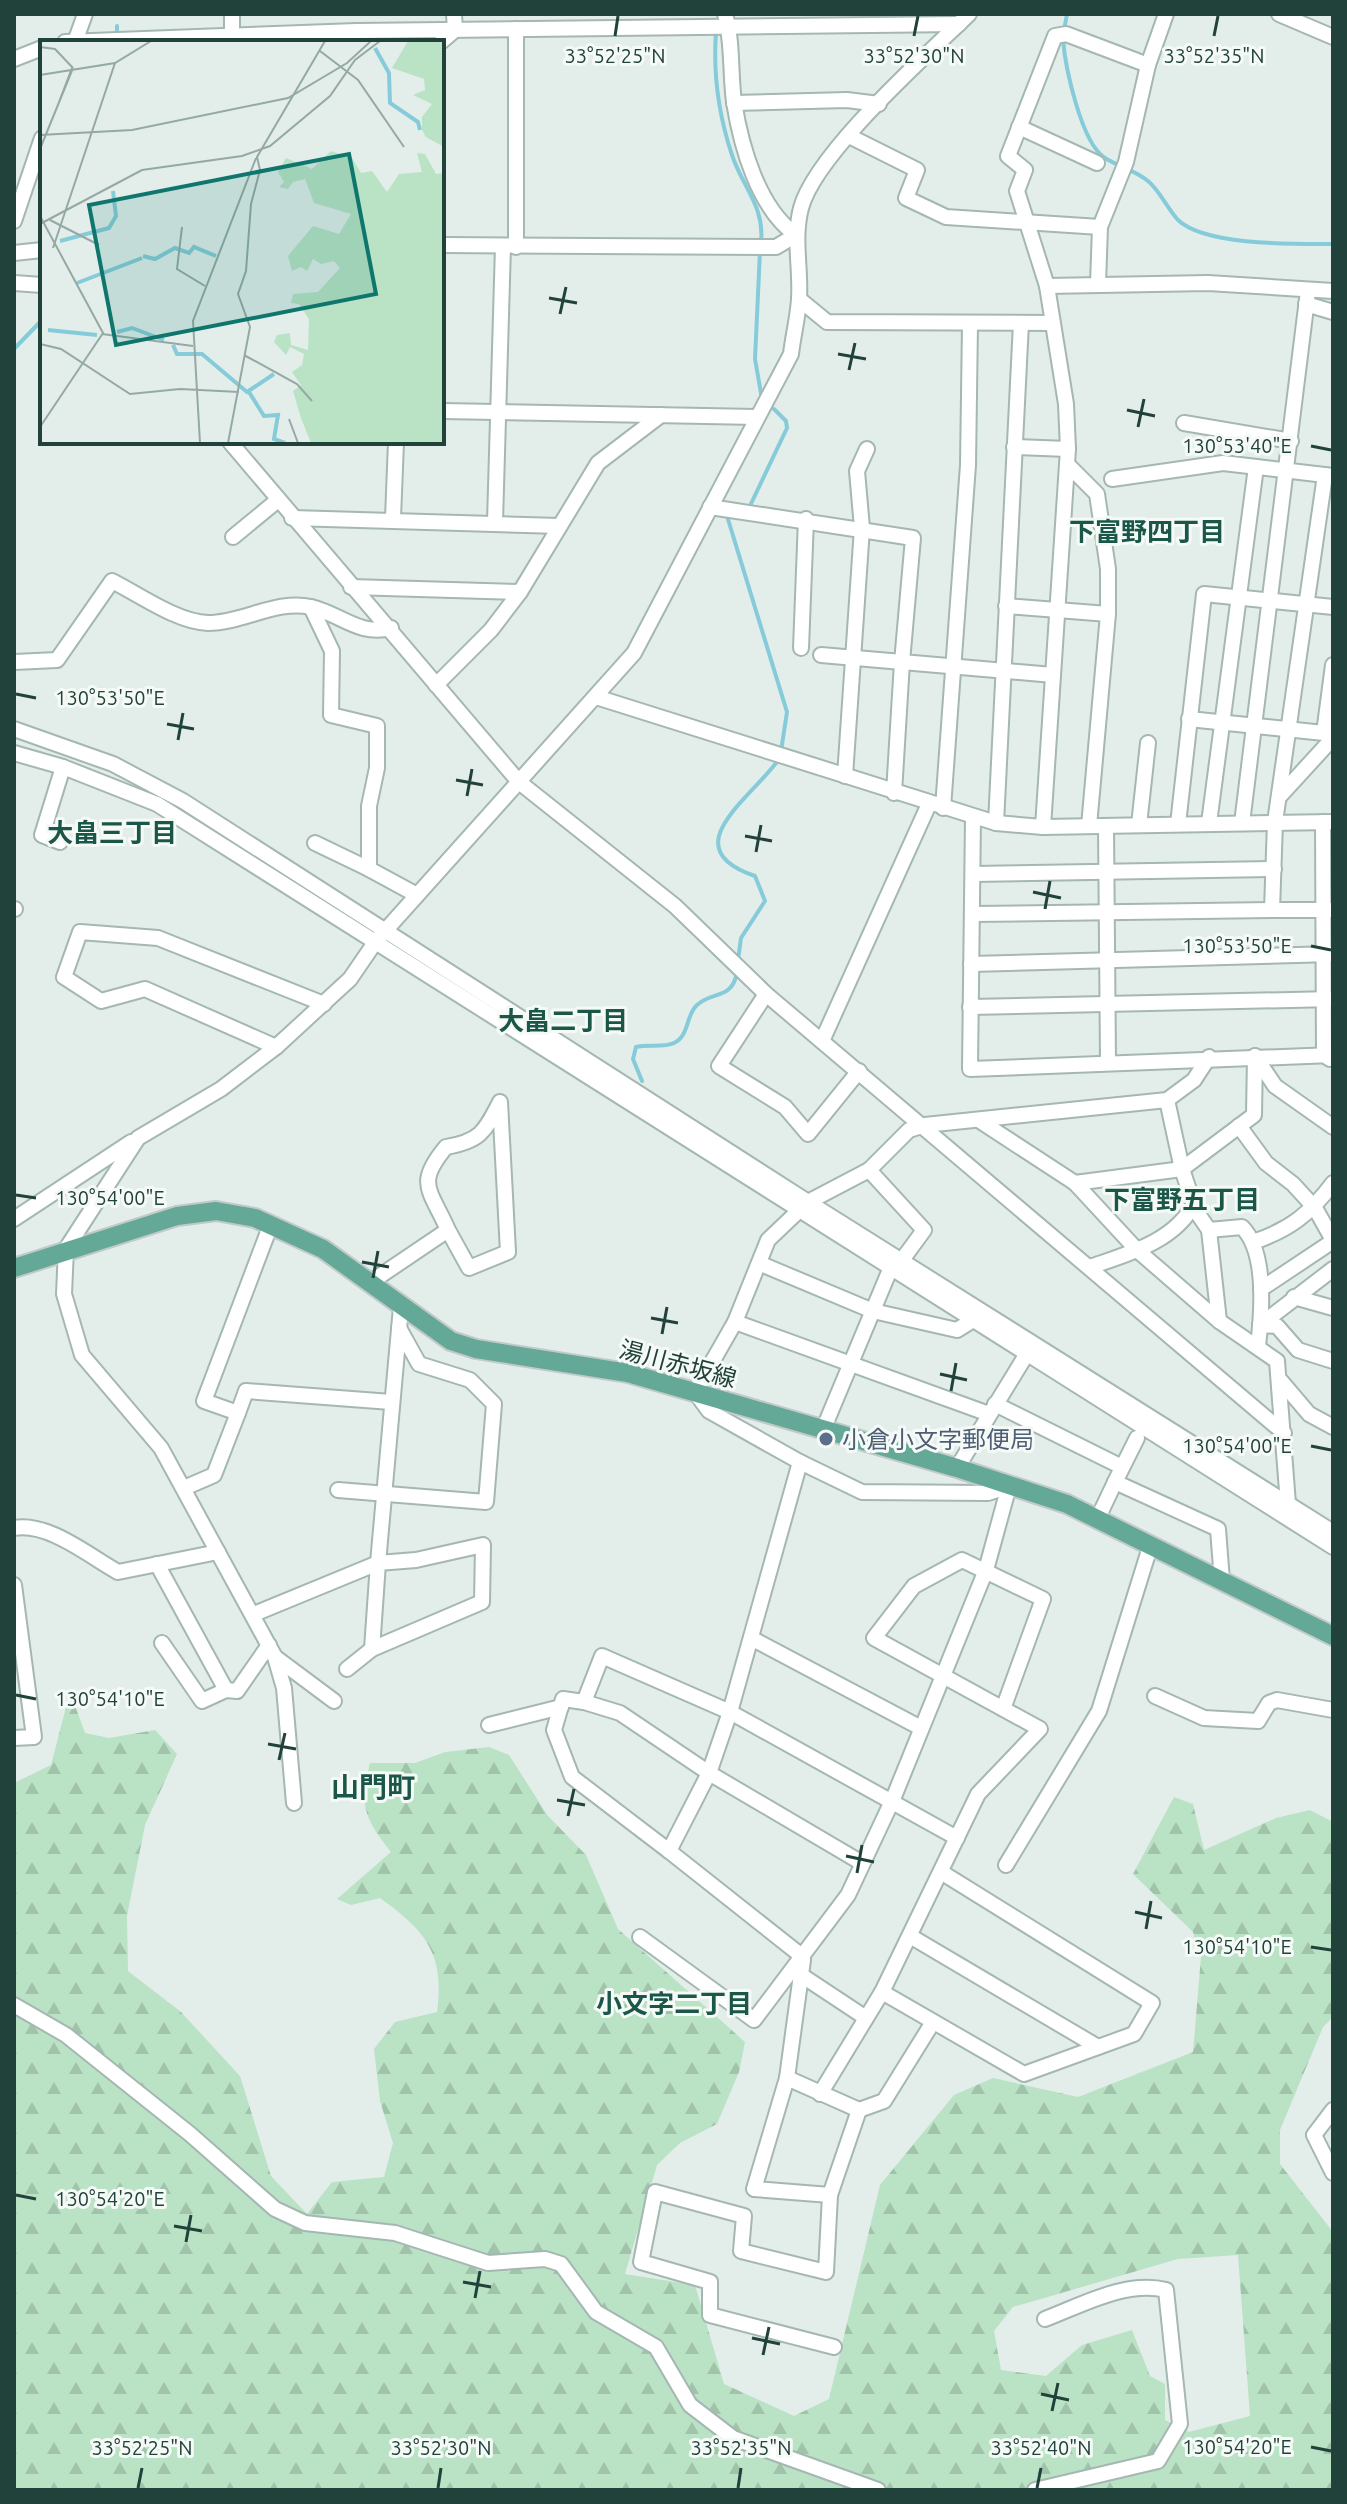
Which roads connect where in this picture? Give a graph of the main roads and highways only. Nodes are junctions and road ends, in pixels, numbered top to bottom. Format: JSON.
{"nodes":[{"id":1,"x":14,"y":1268,"type":"edge"},
{"id":2,"x":1333,"y":1636,"type":"edge"}],
"edges":[{"from":1,"to":2,"type":"main road","name":"湯川赤坂線"}]}
